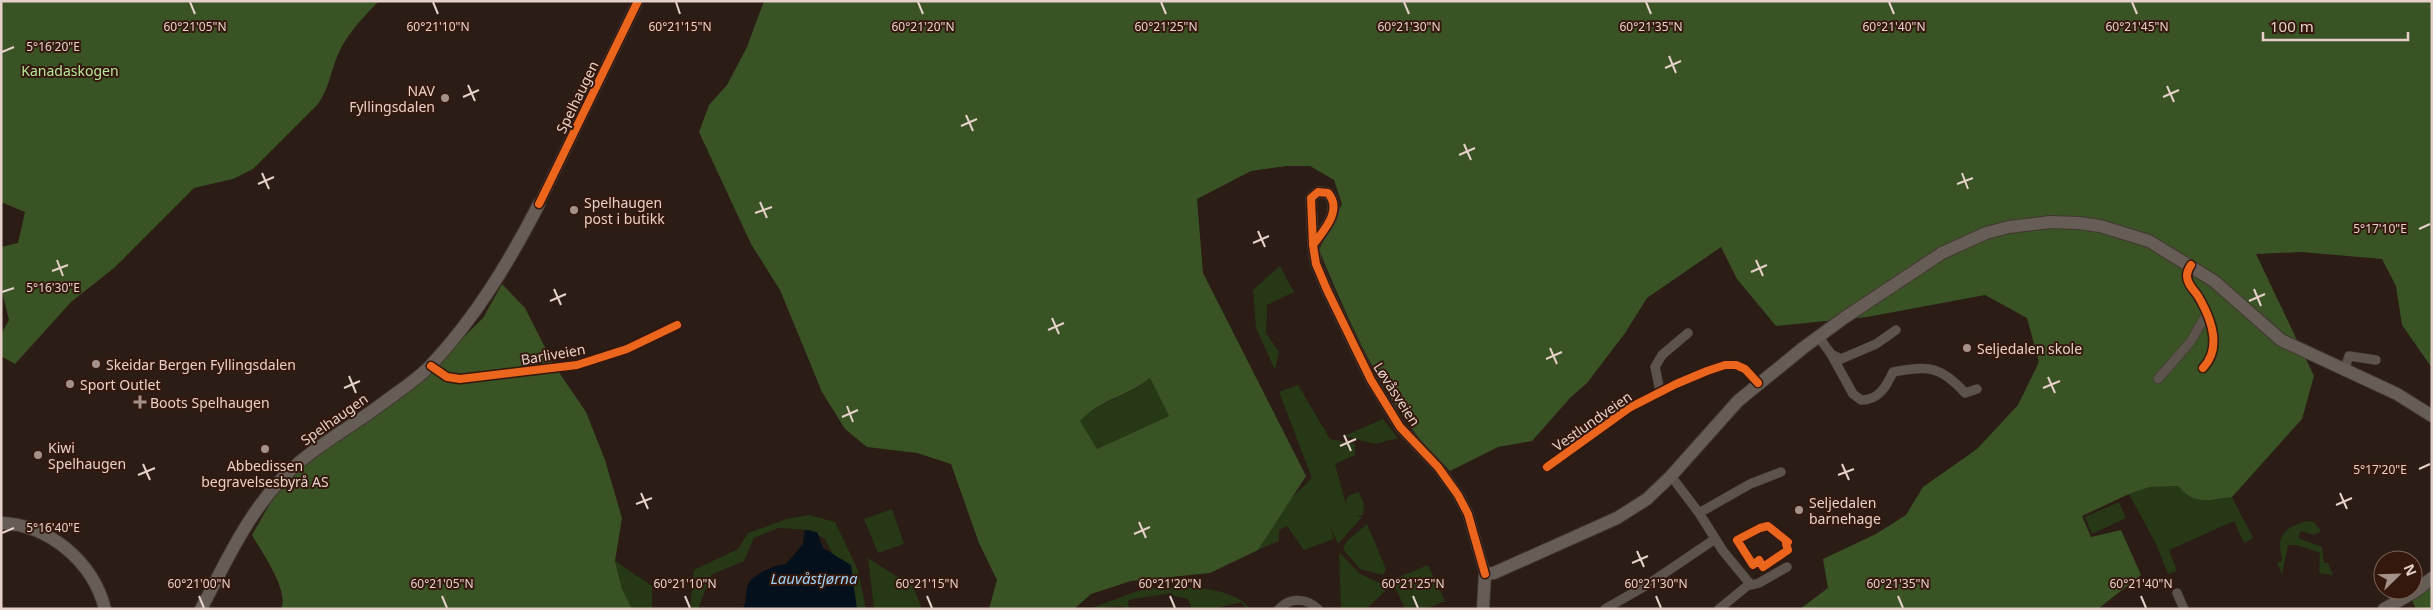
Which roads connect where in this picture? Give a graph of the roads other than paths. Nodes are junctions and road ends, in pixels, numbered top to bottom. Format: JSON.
{"nodes":[{"id":1,"x":638,"y":1,"type":"edge"},
{"id":2,"x":539,"y":204,"type":"joint"},
{"id":3,"x":1313,"y":245,"type":"dead end"},
{"id":4,"x":2191,"y":265,"type":"junction"},
{"id":5,"x":2206,"y":315,"type":"junction"},
{"id":6,"x":677,"y":325,"type":"dead end"},
{"id":7,"x":1896,"y":330,"type":"dead end"},
{"id":8,"x":1688,"y":333,"type":"dead end"},
{"id":9,"x":1818,"y":336,"type":"junction"},
{"id":10,"x":1831,"y":354,"type":"junction"},
{"id":11,"x":2376,"y":360,"type":"dead end"},
{"id":12,"x":430,"y":366,"type":"junction"},
{"id":13,"x":2203,"y":368,"type":"dead end"},
{"id":14,"x":2344,"y":371,"type":"junction"},
{"id":15,"x":2158,"y":379,"type":"dead end"},
{"id":16,"x":1758,"y":383,"type":"junction"},
{"id":17,"x":1977,"y":389,"type":"dead end"},
{"id":18,"x":1660,"y":391,"type":"junction"},
{"id":19,"x":2432,"y":416,"type":"edge"},
{"id":20,"x":1547,"y":467,"type":"dead end"},
{"id":21,"x":1781,"y":472,"type":"dead end"},
{"id":22,"x":1671,"y":476,"type":"junction"},
{"id":23,"x":1699,"y":513,"type":"junction"},
{"id":24,"x":1,"y":523,"type":"edge"},
{"id":25,"x":1715,"y":539,"type":"junction"},
{"id":26,"x":1737,"y":540,"type":"joint"},
{"id":27,"x":1787,"y":567,"type":"dead end"},
{"id":28,"x":1485,"y":574,"type":"junction"},
{"id":29,"x":2432,"y":578,"type":"edge"},
{"id":30,"x":1751,"y":585,"type":"junction"},
{"id":31,"x":2177,"y":593,"type":"dead end"},
{"id":32,"x":105,"y":609,"type":"edge"},
{"id":33,"x":201,"y":609,"type":"edge"},
{"id":34,"x":1280,"y":609,"type":"edge"},
{"id":35,"x":1318,"y":609,"type":"edge"},
{"id":36,"x":1483,"y":609,"type":"edge"},
{"id":37,"x":1605,"y":609,"type":"edge"},
{"id":38,"x":1719,"y":609,"type":"edge"},
{"id":39,"x":2184,"y":609,"type":"edge"},
{"id":40,"x":2384,"y":609,"type":"edge"}],
"edges":[{"from":1,"to":2,"type":"street","name":"Spelhaugen"},
{"from":2,"to":12,"type":"main road","name":"Spelhaugen"},
{"from":3,"to":28,"type":"street","name":"Løvåsveien"},
{"from":4,"to":5,"type":"street"},
{"from":4,"to":9,"type":"main road"},
{"from":4,"to":14,"type":"main road"},
{"from":5,"to":13,"type":"street"},
{"from":5,"to":15,"type":"street"},
{"from":6,"to":12,"type":"street","name":"Barliveien"},
{"from":7,"to":10,"type":"street"},
{"from":8,"to":18,"type":"street"},
{"from":9,"to":10,"type":"street"},
{"from":9,"to":16,"type":"main road"},
{"from":10,"to":17,"type":"street"},
{"from":11,"to":14,"type":"street"},
{"from":12,"to":33,"type":"main road","name":"Spelhaugen"},
{"from":14,"to":19,"type":"main road"},
{"from":16,"to":18,"type":"street","name":"Vestlundveien"},
{"from":16,"to":22,"type":"main road"},
{"from":18,"to":20,"type":"street","name":"Vestlundveien"},
{"from":21,"to":23,"type":"street"},
{"from":22,"to":23,"type":"street"},
{"from":22,"to":28,"type":"main road"},
{"from":23,"to":25,"type":"street"},
{"from":24,"to":32,"type":"main road"},
{"from":25,"to":30,"type":"street"},
{"from":25,"to":37,"type":"street"},
{"from":26,"to":26,"type":"street"},
{"from":27,"to":30,"type":"street"},
{"from":28,"to":36,"type":"main road","name":"Løvåsveien"},
{"from":29,"to":40,"type":"main road"},
{"from":30,"to":38,"type":"street"},
{"from":31,"to":39,"type":"street"},
{"from":34,"to":35,"type":"street"}]}
